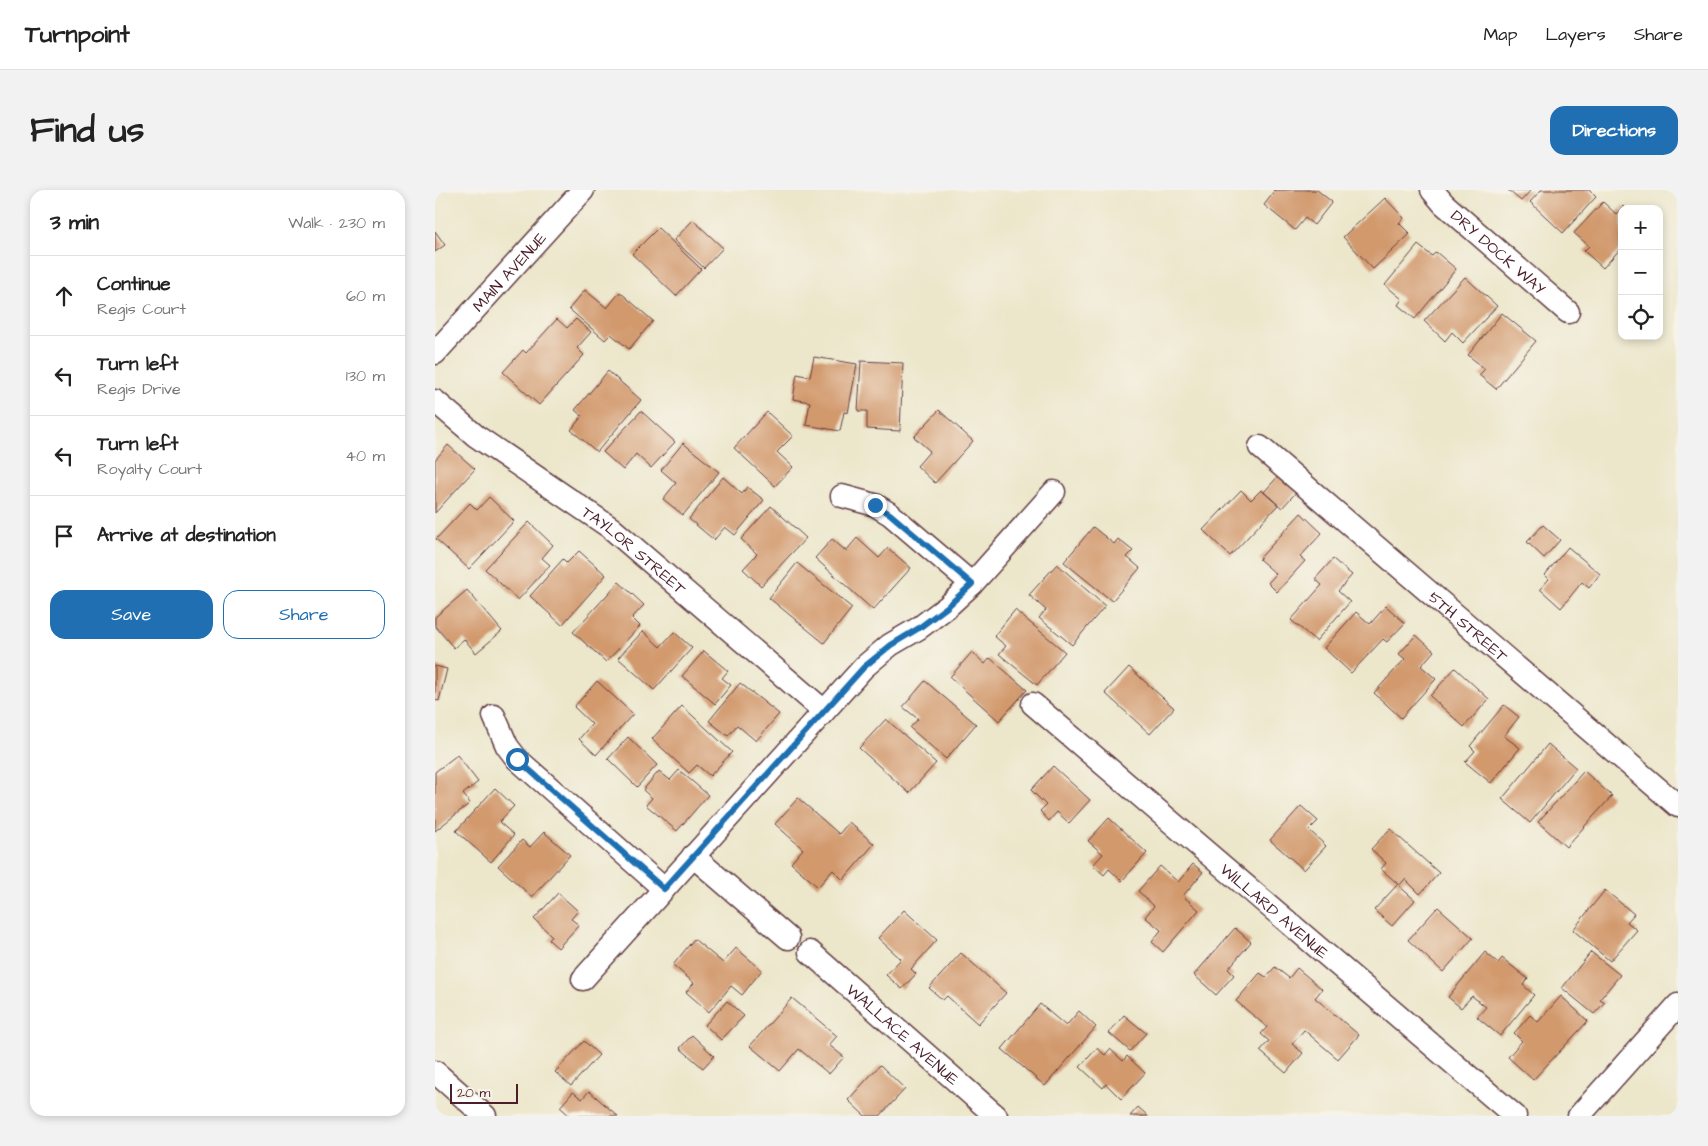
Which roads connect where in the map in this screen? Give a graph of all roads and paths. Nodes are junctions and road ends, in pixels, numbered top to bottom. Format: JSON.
{"nodes":[{"id":1,"x":583,"y":190,"type":"edge"},
{"id":2,"x":1432,"y":190,"type":"edge"},
{"id":3,"x":1568,"y":312,"type":"dead end"},
{"id":4,"x":435,"y":353,"type":"edge"},
{"id":5,"x":435,"y":401,"type":"edge"},
{"id":6,"x":1260,"y":447,"type":"dead end"},
{"id":7,"x":1054,"y":492,"type":"dead end"},
{"id":8,"x":842,"y":496,"type":"dead end"},
{"id":9,"x":972,"y":584,"type":"junction"},
{"id":10,"x":1033,"y":704,"type":"dead end"},
{"id":11,"x":824,"y":711,"type":"junction"},
{"id":12,"x":494,"y":716,"type":"dead end"},
{"id":13,"x":1678,"y":806,"type":"edge"},
{"id":14,"x":693,"y":856,"type":"junction"},
{"id":15,"x":664,"y":889,"type":"junction"},
{"id":16,"x":788,"y":938,"type":"dead end"},
{"id":17,"x":810,"y":952,"type":"dead end"},
{"id":18,"x":583,"y":978,"type":"dead end"},
{"id":19,"x":1678,"y":1005,"type":"edge"},
{"id":20,"x":435,"y":1072,"type":"edge"},
{"id":21,"x":485,"y":1116,"type":"edge"},
{"id":22,"x":997,"y":1116,"type":"edge"},
{"id":23,"x":1515,"y":1116,"type":"edge"},
{"id":24,"x":1579,"y":1116,"type":"edge"}],
"edges":[{"from":1,"to":4,"type":"street","name":"MAIN AVENUE"},
{"from":2,"to":3,"type":"street","name":"DRY DOCK WAY"},
{"from":5,"to":11,"type":"street","name":"TAYLOR STREET"},
{"from":6,"to":13,"type":"street","name":"5TH STREET"},
{"from":7,"to":9,"type":"street"},
{"from":8,"to":9,"type":"street"},
{"from":9,"to":11,"type":"street"},
{"from":10,"to":23,"type":"street","name":"WILLARD AVENUE"},
{"from":11,"to":14,"type":"street"},
{"from":12,"to":15,"type":"street"},
{"from":14,"to":15,"type":"street"},
{"from":14,"to":16,"type":"street"},
{"from":15,"to":18,"type":"street"},
{"from":17,"to":22,"type":"street","name":"WALLACE AVENUE"},
{"from":19,"to":24,"type":"street"},
{"from":20,"to":21,"type":"street"}]}
